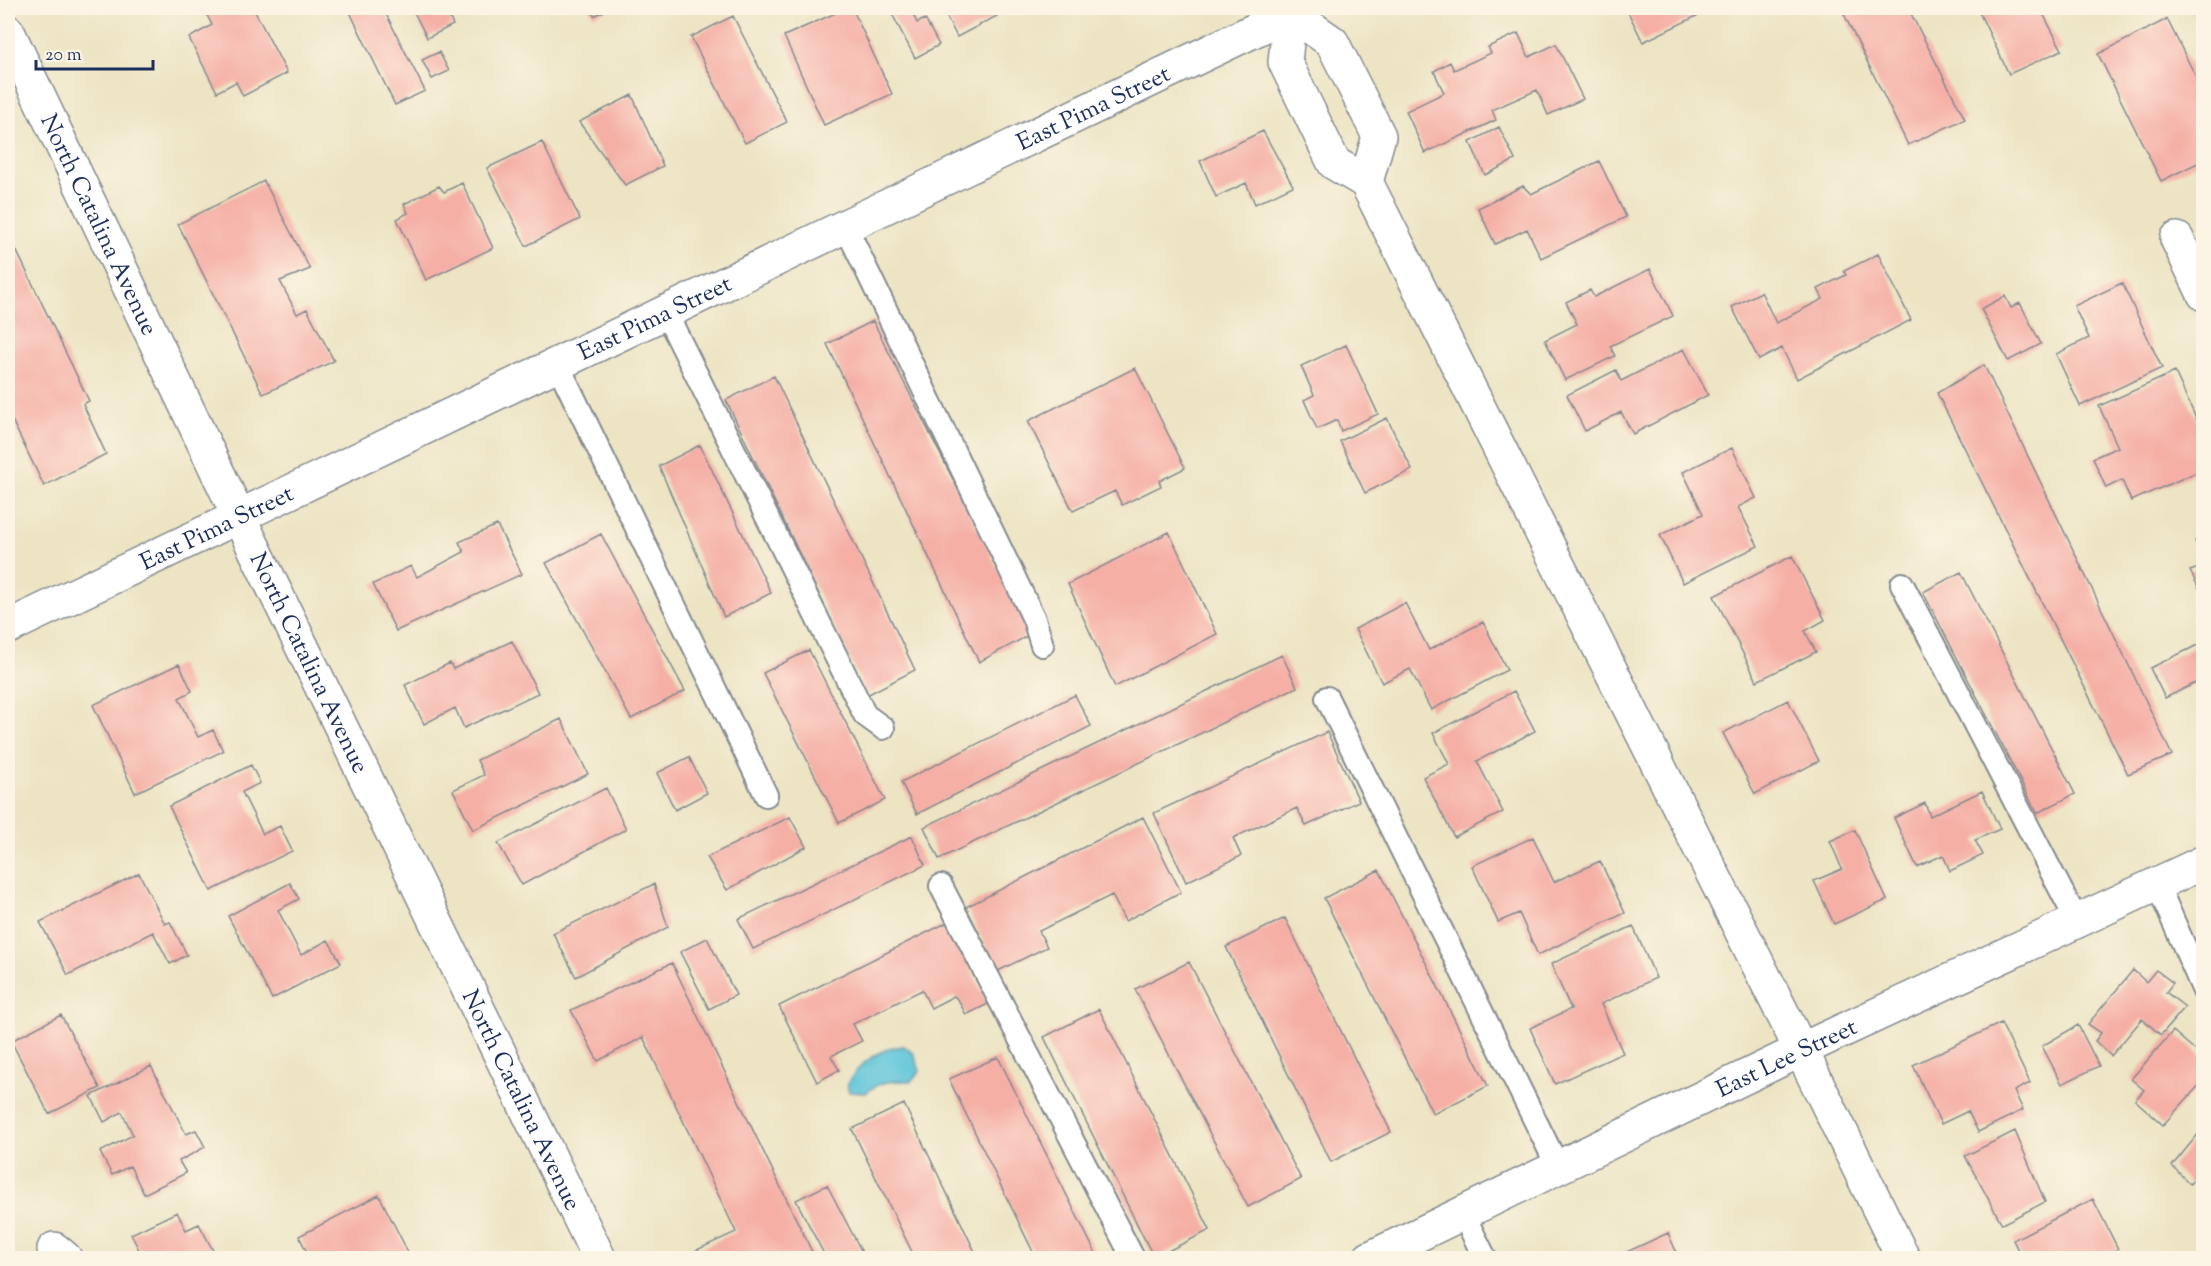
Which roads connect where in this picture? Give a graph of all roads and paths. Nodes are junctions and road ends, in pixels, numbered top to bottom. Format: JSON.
{"nodes":[{"id":1,"x":1293,"y":9,"type":"edge"},
{"id":2,"x":8,"y":32,"type":"edge"},
{"id":3,"x":1366,"y":182,"type":"junction"},
{"id":4,"x":845,"y":225,"type":"junction"},
{"id":5,"x":2178,"y":239,"type":"dead end"},
{"id":6,"x":2204,"y":294,"type":"edge"},
{"id":7,"x":665,"y":311,"type":"junction"},
{"id":8,"x":557,"y":363,"type":"junction"},
{"id":9,"x":238,"y":515,"type":"junction"},
{"id":10,"x":1902,"y":584,"type":"dead end"},
{"id":11,"x":8,"y":627,"type":"edge"},
{"id":12,"x":1042,"y":645,"type":"dead end"},
{"id":13,"x":1327,"y":698,"type":"dead end"},
{"id":14,"x":883,"y":728,"type":"dead end"},
{"id":15,"x":766,"y":795,"type":"dead end"},
{"id":16,"x":2204,"y":862,"type":"edge"},
{"id":17,"x":2157,"y":884,"type":"junction"},
{"id":18,"x":941,"y":886,"type":"dead end"},
{"id":19,"x":2077,"y":921,"type":"junction"},
{"id":20,"x":2204,"y":991,"type":"edge"},
{"id":21,"x":1801,"y":1050,"type":"junction"},
{"id":22,"x":1558,"y":1167,"type":"junction"},
{"id":23,"x":1463,"y":1214,"type":"junction"},
{"id":24,"x":600,"y":1258,"type":"edge"},
{"id":25,"x":1133,"y":1258,"type":"edge"},
{"id":26,"x":1370,"y":1258,"type":"edge"},
{"id":27,"x":1485,"y":1258,"type":"edge"},
{"id":28,"x":1903,"y":1258,"type":"edge"}],
"edges":[{"from":1,"to":3,"type":"street"},
{"from":1,"to":3,"type":"street"},
{"from":1,"to":4,"type":"street","name":"East Pima Street"},
{"from":2,"to":9,"type":"street","name":"North Catalina Avenue"},
{"from":3,"to":21,"type":"street"},
{"from":4,"to":7,"type":"street","name":"East Pima Street"},
{"from":4,"to":12,"type":"lane"},
{"from":5,"to":6,"type":"street"},
{"from":7,"to":8,"type":"street","name":"East Pima Street"},
{"from":7,"to":14,"type":"lane"},
{"from":8,"to":9,"type":"street","name":"East Pima Street"},
{"from":8,"to":15,"type":"lane"},
{"from":9,"to":11,"type":"street","name":"East Pima Street"},
{"from":9,"to":24,"type":"street","name":"North Catalina Avenue"},
{"from":10,"to":19,"type":"lane"},
{"from":13,"to":22,"type":"lane"},
{"from":16,"to":17,"type":"street","name":"East Lee Street"},
{"from":17,"to":19,"type":"street","name":"East Lee Street"},
{"from":17,"to":20,"type":"lane"},
{"from":18,"to":25,"type":"lane"},
{"from":19,"to":21,"type":"street","name":"East Lee Street"},
{"from":21,"to":22,"type":"street","name":"East Lee Street"},
{"from":21,"to":28,"type":"street"},
{"from":22,"to":23,"type":"street","name":"East Lee Street"},
{"from":23,"to":26,"type":"street","name":"East Lee Street"},
{"from":23,"to":27,"type":"lane"}]}
